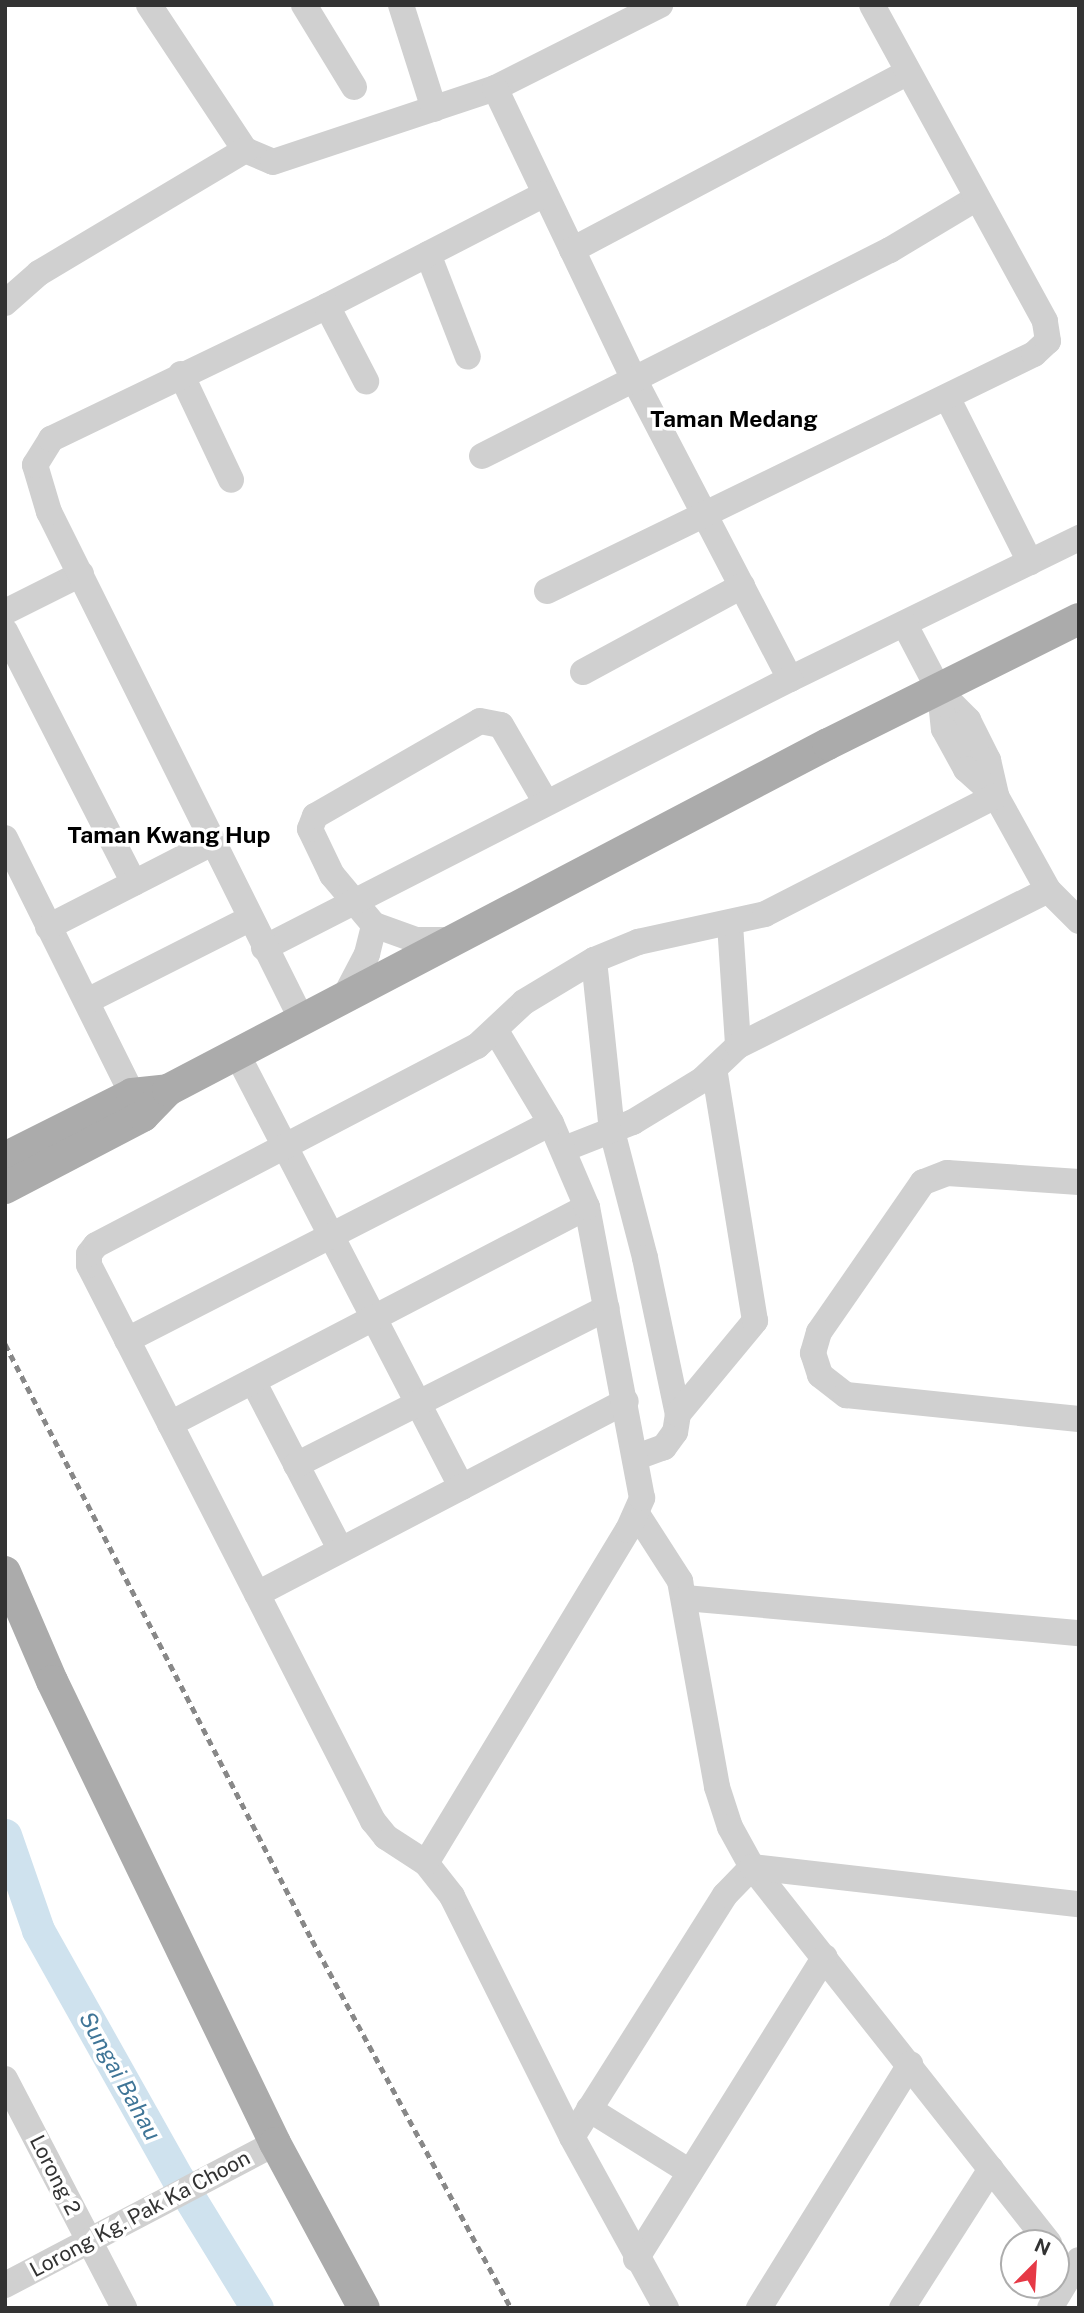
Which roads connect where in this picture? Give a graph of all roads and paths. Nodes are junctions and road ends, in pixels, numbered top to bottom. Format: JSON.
{"nodes":[{"id":1,"x":304,"y":5,"type":"edge"},
{"id":2,"x":401,"y":5,"type":"edge"},
{"id":3,"x":660,"y":5,"type":"edge"},
{"id":4,"x":872,"y":5,"type":"edge"},
{"id":5,"x":162,"y":10,"type":"edge"},
{"id":6,"x":907,"y":74,"type":"junction"},
{"id":7,"x":354,"y":87,"type":"dead end"},
{"id":8,"x":495,"y":88,"type":"junction"},
{"id":9,"x":434,"y":109,"type":"junction"},
{"id":10,"x":245,"y":150,"type":"junction"},
{"id":11,"x":545,"y":194,"type":"junction"},
{"id":12,"x":977,"y":198,"type":"junction"},
{"id":13,"x":572,"y":250,"type":"junction"},
{"id":14,"x":428,"y":254,"type":"junction"},
{"id":15,"x":5,"y":303,"type":"edge"},
{"id":16,"x":327,"y":306,"type":"junction"},
{"id":17,"x":468,"y":357,"type":"dead end"},
{"id":18,"x":181,"y":374,"type":"junction"},
{"id":19,"x":366,"y":381,"type":"dead end"},
{"id":20,"x":635,"y":381,"type":"junction"},
{"id":21,"x":947,"y":397,"type":"junction"},
{"id":22,"x":482,"y":456,"type":"dead end"},
{"id":23,"x":231,"y":480,"type":"dead end"},
{"id":24,"x":704,"y":515,"type":"junction"},
{"id":25,"x":1079,"y":538,"type":"edge"},
{"id":26,"x":1030,"y":562,"type":"junction"},
{"id":27,"x":81,"y":574,"type":"junction"},
{"id":28,"x":742,"y":586,"type":"junction"},
{"id":29,"x":547,"y":592,"type":"dead end"},
{"id":30,"x":5,"y":612,"type":"edge"},
{"id":31,"x":1079,"y":619,"type":"edge"},
{"id":32,"x":905,"y":625,"type":"junction"},
{"id":33,"x":5,"y":631,"type":"edge"},
{"id":34,"x":583,"y":672,"type":"dead end"},
{"id":35,"x":790,"y":679,"type":"junction"},
{"id":36,"x":940,"y":692,"type":"junction"},
{"id":37,"x":996,"y":796,"type":"junction"},
{"id":38,"x":545,"y":801,"type":"junction"},
{"id":39,"x":5,"y":838,"type":"edge"},
{"id":40,"x":212,"y":843,"type":"junction"},
{"id":41,"x":134,"y":883,"type":"junction"},
{"id":42,"x":1048,"y":890,"type":"junction"},
{"id":43,"x":358,"y":901,"type":"junction"},
{"id":44,"x":249,"y":919,"type":"junction"},
{"id":45,"x":1079,"y":921,"type":"edge"},
{"id":46,"x":730,"y":924,"type":"junction"},
{"id":47,"x":374,"y":925,"type":"junction"},
{"id":48,"x":48,"y":927,"type":"junction"},
{"id":49,"x":454,"y":940,"type":"junction"},
{"id":50,"x":264,"y":948,"type":"junction"},
{"id":51,"x":594,"y":960,"type":"junction"},
{"id":52,"x":344,"y":998,"type":"junction"},
{"id":53,"x":87,"y":1001,"type":"junction"},
{"id":54,"x":302,"y":1020,"type":"junction"},
{"id":55,"x":496,"y":1031,"type":"junction"},
{"id":56,"x":738,"y":1046,"type":"junction"},
{"id":57,"x":237,"y":1054,"type":"junction"},
{"id":58,"x":714,"y":1069,"type":"junction"},
{"id":59,"x":138,"y":1105,"type":"junction"},
{"id":60,"x":551,"y":1123,"type":"junction"},
{"id":61,"x":612,"y":1131,"type":"junction"},
{"id":62,"x":285,"y":1146,"type":"junction"},
{"id":63,"x":564,"y":1149,"type":"junction"},
{"id":64,"x":5,"y":1158,"type":"edge"},
{"id":65,"x":1079,"y":1182,"type":"edge"},
{"id":66,"x":5,"y":1188,"type":"edge"},
{"id":67,"x":587,"y":1207,"type":"junction"},
{"id":68,"x":332,"y":1237,"type":"junction"},
{"id":69,"x":607,"y":1308,"type":"junction"},
{"id":70,"x":374,"y":1318,"type":"junction"},
{"id":71,"x":128,"y":1340,"type":"junction"},
{"id":72,"x":253,"y":1381,"type":"junction"},
{"id":73,"x":625,"y":1401,"type":"junction"},
{"id":74,"x":418,"y":1403,"type":"junction"},
{"id":75,"x":678,"y":1414,"type":"junction"},
{"id":76,"x":1079,"y":1419,"type":"edge"},
{"id":77,"x":170,"y":1424,"type":"junction"},
{"id":78,"x":637,"y":1457,"type":"junction"},
{"id":79,"x":296,"y":1465,"type":"junction"},
{"id":80,"x":461,"y":1487,"type":"junction"},
{"id":81,"x":637,"y":1514,"type":"junction"},
{"id":82,"x":340,"y":1549,"type":"junction"},
{"id":83,"x":5,"y":1573,"type":"edge"},
{"id":84,"x":257,"y":1594,"type":"junction"},
{"id":85,"x":685,"y":1598,"type":"junction"},
{"id":86,"x":1079,"y":1633,"type":"edge"},
{"id":87,"x":426,"y":1863,"type":"junction"},
{"id":88,"x":752,"y":1867,"type":"junction"},
{"id":89,"x":1079,"y":1904,"type":"edge"},
{"id":90,"x":825,"y":1957,"type":"junction"},
{"id":91,"x":910,"y":2064,"type":"junction"},
{"id":92,"x":5,"y":2079,"type":"edge"},
{"id":93,"x":589,"y":2109,"type":"junction"},
{"id":94,"x":572,"y":2137,"type":"junction"},
{"id":95,"x":275,"y":2143,"type":"junction"},
{"id":96,"x":991,"y":2169,"type":"junction"},
{"id":97,"x":690,"y":2172,"type":"junction"},
{"id":98,"x":1038,"y":2229,"type":"edge"},
{"id":99,"x":89,"y":2241,"type":"junction"},
{"id":100,"x":636,"y":2259,"type":"junction"},
{"id":101,"x":1077,"y":2271,"type":"edge"},
{"id":102,"x":5,"y":2285,"type":"edge"},
{"id":103,"x":124,"y":2308,"type":"edge"},
{"id":104,"x":364,"y":2308,"type":"edge"},
{"id":105,"x":666,"y":2308,"type":"edge"},
{"id":106,"x":760,"y":2308,"type":"edge"},
{"id":107,"x":902,"y":2308,"type":"edge"},
{"id":108,"x":1050,"y":2308,"type":"edge"}],
"edges":[{"from":1,"to":7,"type":"street"},
{"from":2,"to":9,"type":"street"},
{"from":3,"to":8,"type":"street"},
{"from":4,"to":6,"type":"street"},
{"from":5,"to":10,"type":"street"},
{"from":6,"to":12,"type":"street"},
{"from":6,"to":13,"type":"street"},
{"from":8,"to":9,"type":"street"},
{"from":8,"to":11,"type":"street"},
{"from":9,"to":10,"type":"street"},
{"from":10,"to":15,"type":"street"},
{"from":11,"to":13,"type":"street"},
{"from":11,"to":14,"type":"street"},
{"from":12,"to":20,"type":"street"},
{"from":12,"to":21,"type":"street"},
{"from":13,"to":20,"type":"street"},
{"from":14,"to":16,"type":"street"},
{"from":14,"to":17,"type":"street"},
{"from":16,"to":18,"type":"street"},
{"from":16,"to":19,"type":"street"},
{"from":18,"to":23,"type":"street"},
{"from":18,"to":27,"type":"street"},
{"from":20,"to":22,"type":"street"},
{"from":20,"to":24,"type":"street"},
{"from":21,"to":24,"type":"street"},
{"from":21,"to":26,"type":"street"},
{"from":24,"to":28,"type":"street"},
{"from":24,"to":29,"type":"street"},
{"from":25,"to":26,"type":"street"},
{"from":26,"to":32,"type":"street"},
{"from":27,"to":30,"type":"street"},
{"from":27,"to":40,"type":"street"},
{"from":28,"to":34,"type":"street"},
{"from":28,"to":35,"type":"street"},
{"from":31,"to":36,"type":"main road"},
{"from":32,"to":35,"type":"street"},
{"from":32,"to":36,"type":"street"},
{"from":33,"to":41,"type":"street"},
{"from":35,"to":38,"type":"street"},
{"from":36,"to":37,"type":"street"},
{"from":36,"to":49,"type":"main road"},
{"from":37,"to":42,"type":"street"},
{"from":37,"to":46,"type":"street"},
{"from":38,"to":43,"type":"street"},
{"from":38,"to":43,"type":"street"},
{"from":39,"to":48,"type":"street"},
{"from":40,"to":41,"type":"street"},
{"from":40,"to":44,"type":"street"},
{"from":41,"to":48,"type":"street"},
{"from":42,"to":45,"type":"street"},
{"from":42,"to":56,"type":"street"},
{"from":43,"to":47,"type":"street"},
{"from":43,"to":50,"type":"street"},
{"from":44,"to":50,"type":"street"},
{"from":44,"to":53,"type":"street"},
{"from":46,"to":51,"type":"street"},
{"from":46,"to":56,"type":"street"},
{"from":47,"to":49,"type":"street"},
{"from":47,"to":52,"type":"street"},
{"from":48,"to":53,"type":"street"},
{"from":49,"to":52,"type":"main road"},
{"from":50,"to":54,"type":"street"},
{"from":51,"to":55,"type":"street"},
{"from":51,"to":61,"type":"street"},
{"from":52,"to":54,"type":"main road"},
{"from":53,"to":59,"type":"street"},
{"from":54,"to":57,"type":"main road"},
{"from":55,"to":60,"type":"street"},
{"from":55,"to":62,"type":"street"},
{"from":56,"to":58,"type":"street"},
{"from":57,"to":59,"type":"main road"},
{"from":57,"to":62,"type":"street"},
{"from":58,"to":61,"type":"street"},
{"from":58,"to":75,"type":"street"},
{"from":59,"to":64,"type":"main road"},
{"from":59,"to":66,"type":"main road"},
{"from":60,"to":63,"type":"street"},
{"from":60,"to":68,"type":"street"},
{"from":61,"to":63,"type":"street"},
{"from":61,"to":75,"type":"street"},
{"from":62,"to":68,"type":"street"},
{"from":62,"to":71,"type":"street"},
{"from":63,"to":67,"type":"street"},
{"from":65,"to":76,"type":"street"},
{"from":67,"to":69,"type":"street"},
{"from":67,"to":70,"type":"street"},
{"from":68,"to":70,"type":"street"},
{"from":68,"to":71,"type":"street"},
{"from":69,"to":73,"type":"street"},
{"from":69,"to":74,"type":"street"},
{"from":70,"to":72,"type":"street"},
{"from":70,"to":74,"type":"street"},
{"from":71,"to":77,"type":"street"},
{"from":72,"to":77,"type":"street"},
{"from":72,"to":79,"type":"street"},
{"from":73,"to":78,"type":"street"},
{"from":73,"to":80,"type":"street"},
{"from":74,"to":79,"type":"street"},
{"from":74,"to":80,"type":"street"},
{"from":75,"to":78,"type":"street"},
{"from":77,"to":84,"type":"street"},
{"from":78,"to":81,"type":"street"},
{"from":79,"to":82,"type":"street"},
{"from":80,"to":82,"type":"street"},
{"from":81,"to":85,"type":"street"},
{"from":81,"to":87,"type":"street"},
{"from":82,"to":84,"type":"street"},
{"from":83,"to":95,"type":"main road"},
{"from":84,"to":87,"type":"street"},
{"from":85,"to":86,"type":"street"},
{"from":85,"to":88,"type":"street"},
{"from":87,"to":94,"type":"street"},
{"from":88,"to":89,"type":"street"},
{"from":88,"to":90,"type":"street"},
{"from":88,"to":93,"type":"street"},
{"from":90,"to":91,"type":"street"},
{"from":90,"to":97,"type":"street"},
{"from":91,"to":96,"type":"street"},
{"from":91,"to":106,"type":"street"},
{"from":92,"to":99,"type":"street","name":"Lorong 2"},
{"from":93,"to":94,"type":"street"},
{"from":93,"to":97,"type":"street"},
{"from":94,"to":100,"type":"street"},
{"from":95,"to":99,"type":"street","name":"Lorong Kg. Pak Ka Choon"},
{"from":95,"to":104,"type":"main road"},
{"from":96,"to":98,"type":"street"},
{"from":96,"to":107,"type":"street"},
{"from":97,"to":100,"type":"street"},
{"from":99,"to":102,"type":"street","name":"Lorong Kg. Pak Ka Choon"},
{"from":99,"to":103,"type":"street","name":"Lorong 2"},
{"from":100,"to":105,"type":"street"},
{"from":101,"to":108,"type":"street"}]}
